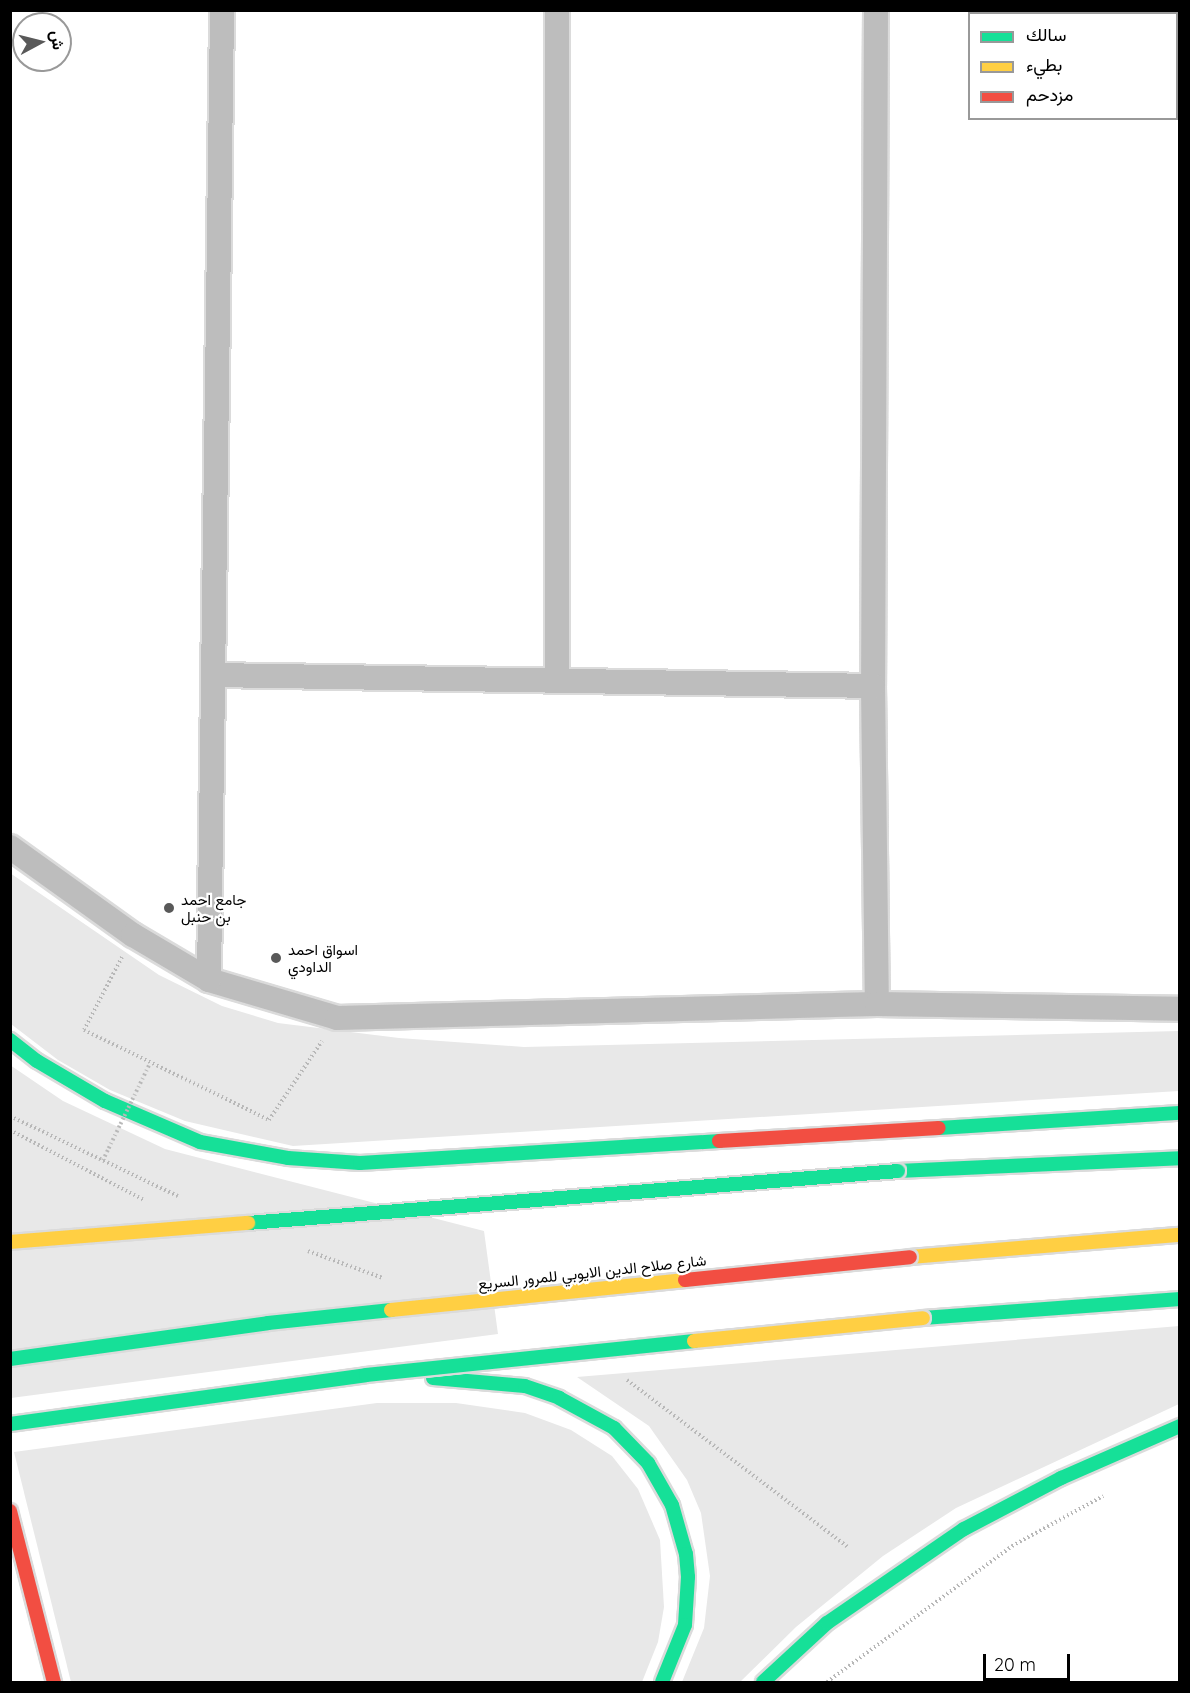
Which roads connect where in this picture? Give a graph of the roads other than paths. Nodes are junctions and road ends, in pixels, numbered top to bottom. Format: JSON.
{"nodes":[{"id":1,"x":222,"y":10,"type":"edge"},
{"id":2,"x":557,"y":10,"type":"edge"},
{"id":3,"x":876,"y":10,"type":"edge"},
{"id":4,"x":213,"y":675,"type":"junction"},
{"id":5,"x":558,"y":680,"type":"junction"},
{"id":6,"x":873,"y":686,"type":"junction"},
{"id":7,"x":10,"y":847,"type":"edge"},
{"id":8,"x":209,"y":980,"type":"junction"},
{"id":9,"x":877,"y":1004,"type":"junction"},
{"id":10,"x":1179,"y":1009,"type":"edge"},
{"id":11,"x":10,"y":1040,"type":"edge"},
{"id":12,"x":1179,"y":1113,"type":"edge"},
{"id":13,"x":1179,"y":1158,"type":"edge"},
{"id":14,"x":1179,"y":1235,"type":"edge"},
{"id":15,"x":10,"y":1242,"type":"edge"},
{"id":16,"x":1179,"y":1299,"type":"edge"},
{"id":17,"x":10,"y":1359,"type":"edge"},
{"id":18,"x":366,"y":1375,"type":"junction"},
{"id":19,"x":10,"y":1424,"type":"edge"},
{"id":20,"x":1179,"y":1426,"type":"edge"},
{"id":21,"x":10,"y":1511,"type":"edge"},
{"id":22,"x":663,"y":1682,"type":"edge"},
{"id":23,"x":54,"y":1683,"type":"edge"},
{"id":24,"x":763,"y":1683,"type":"edge"}],
"edges":[{"from":1,"to":4,"type":"street"},
{"from":2,"to":5,"type":"street"},
{"from":3,"to":6,"type":"street"},
{"from":4,"to":5,"type":"street"},
{"from":4,"to":8,"type":"street"},
{"from":5,"to":6,"type":"street"},
{"from":6,"to":9,"type":"street"},
{"from":7,"to":8,"type":"street"},
{"from":8,"to":9,"type":"street"},
{"from":9,"to":10,"type":"street"},
{"from":11,"to":12,"type":"highway"},
{"from":13,"to":15,"type":"highway","bridge":true},
{"from":14,"to":17,"type":"highway","name":"شارع صلاح الدين الايوبي للمرور السريع","bridge":true},
{"from":16,"to":18,"type":"highway","bridge":true},
{"from":18,"to":19,"type":"highway","bridge":true},
{"from":18,"to":22,"type":"highway","bridge":true},
{"from":20,"to":24,"type":"highway"},
{"from":21,"to":23,"type":"highway"}]}
